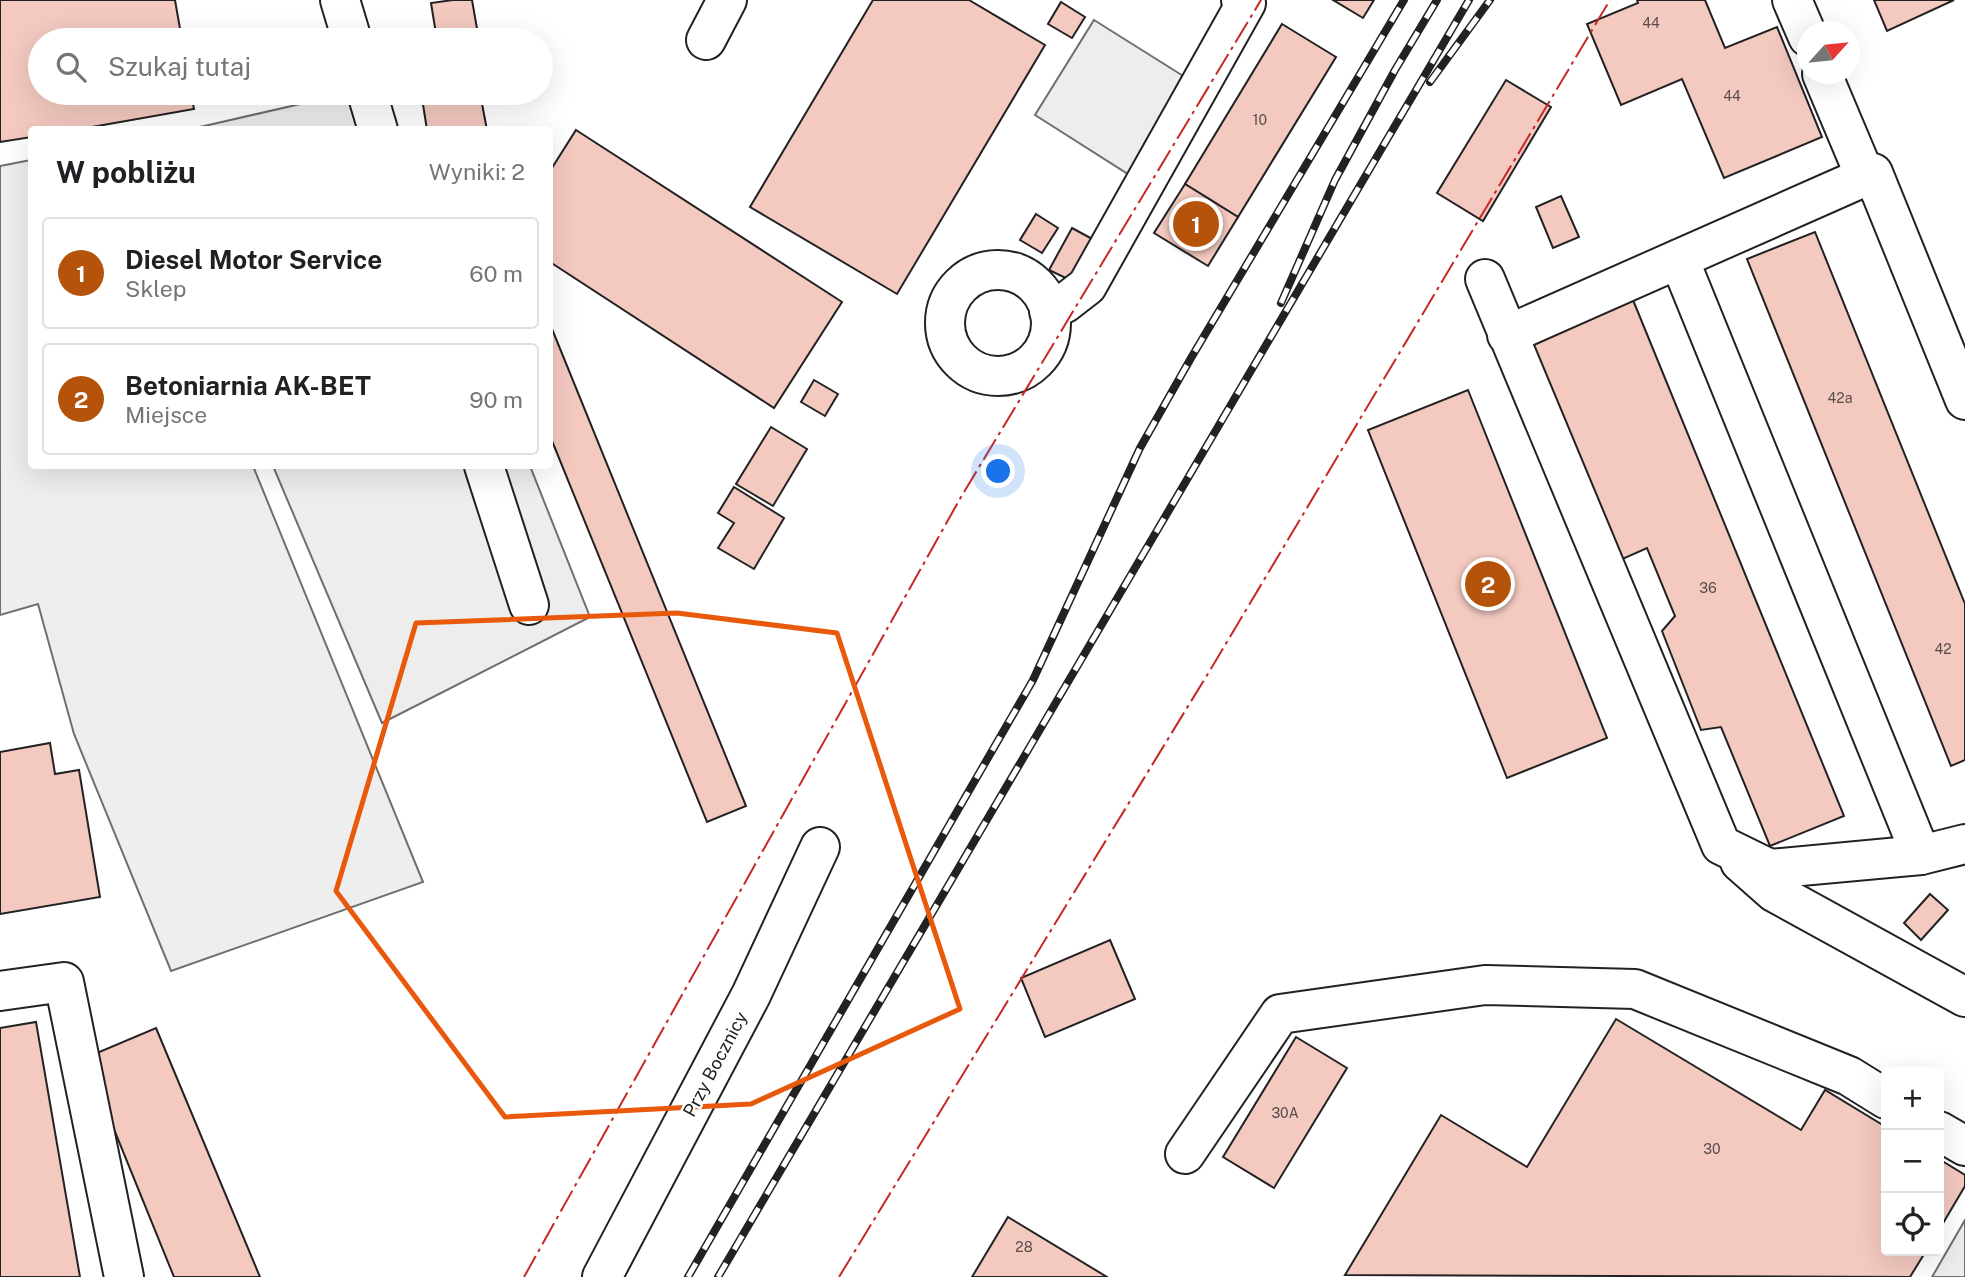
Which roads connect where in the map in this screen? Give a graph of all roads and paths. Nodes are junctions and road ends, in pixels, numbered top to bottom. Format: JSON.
{"nodes":[{"id":1,"x":340,"y":0,"type":"edge"},
{"id":2,"x":727,"y":0,"type":"edge"},
{"id":3,"x":1241,"y":0,"type":"edge"},
{"id":4,"x":1792,"y":0,"type":"edge"},
{"id":5,"x":1801,"y":21,"type":"edge"},
{"id":6,"x":348,"y":28,"type":"edge"},
{"id":7,"x":706,"y":40,"type":"dead end"},
{"id":8,"x":1826,"y":84,"type":"edge"},
{"id":9,"x":371,"y":105,"type":"edge"},
{"id":10,"x":377,"y":126,"type":"edge"},
{"id":11,"x":1865,"y":176,"type":"junction"},
{"id":12,"x":1679,"y":258,"type":"junction"},
{"id":13,"x":1485,"y":279,"type":"dead end"},
{"id":14,"x":1049,"y":311,"type":"dead end"},
{"id":15,"x":1507,"y":335,"type":"junction"},
{"id":16,"x":1965,"y":400,"type":"edge"},
{"id":17,"x":485,"y":469,"type":"edge"},
{"id":18,"x":528,"y":606,"type":"dead end"},
{"id":19,"x":1721,"y":845,"type":"junction"},
{"id":20,"x":1965,"y":845,"type":"edge"},
{"id":21,"x":820,"y":847,"type":"dead end"},
{"id":22,"x":1921,"y":855,"type":"junction"},
{"id":23,"x":0,"y":991,"type":"edge"},
{"id":24,"x":1965,"y":997,"type":"edge"},
{"id":25,"x":1881,"y":1096,"type":"edge"},
{"id":26,"x":1944,"y":1133,"type":"edge"},
{"id":27,"x":1965,"y":1146,"type":"edge"},
{"id":28,"x":1185,"y":1154,"type":"dead end"},
{"id":29,"x":124,"y":1277,"type":"edge"},
{"id":30,"x":602,"y":1277,"type":"edge"}],
"edges":[{"from":1,"to":6,"type":"street"},
{"from":2,"to":7,"type":"street"},
{"from":3,"to":14,"type":"street"},
{"from":4,"to":5,"type":"street"},
{"from":8,"to":11,"type":"street"},
{"from":9,"to":10,"type":"street"},
{"from":11,"to":12,"type":"street"},
{"from":11,"to":16,"type":"street"},
{"from":12,"to":15,"type":"street"},
{"from":12,"to":22,"type":"street"},
{"from":13,"to":15,"type":"street"},
{"from":15,"to":19,"type":"street"},
{"from":17,"to":18,"type":"street"},
{"from":19,"to":22,"type":"street"},
{"from":19,"to":24,"type":"street"},
{"from":20,"to":22,"type":"street"},
{"from":21,"to":30,"type":"street","name":"Przy Bocznicy"},
{"from":23,"to":29,"type":"street"},
{"from":25,"to":28,"type":"street"},
{"from":26,"to":27,"type":"street"}]}
